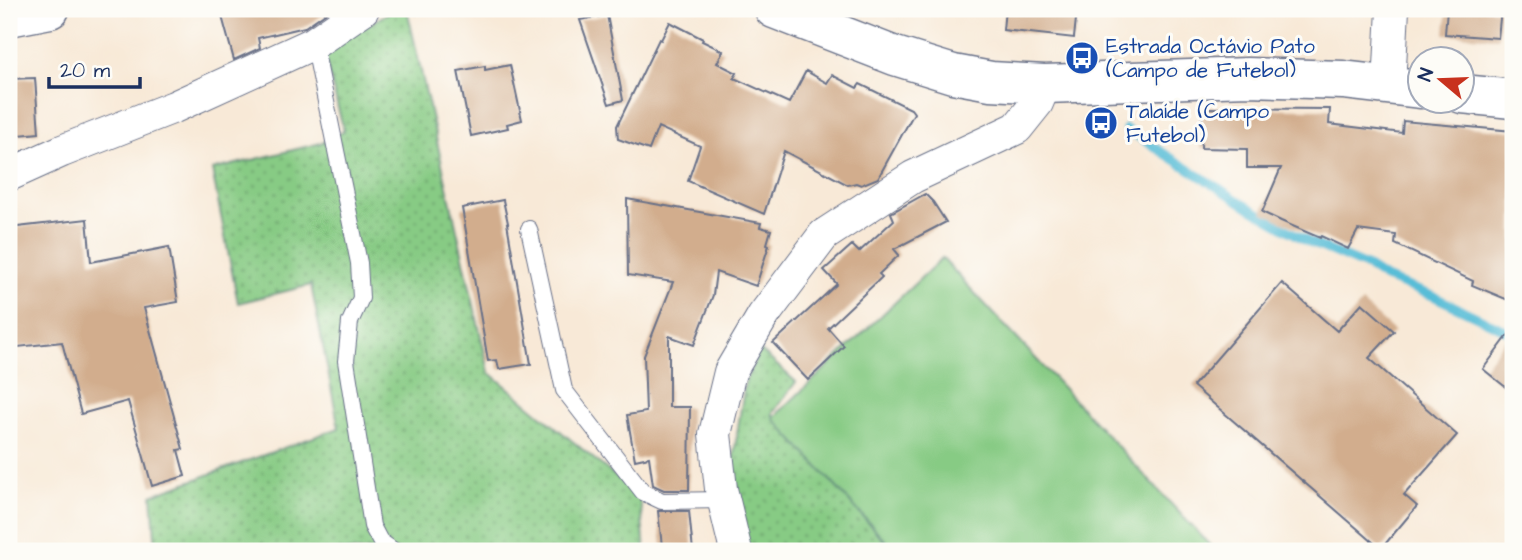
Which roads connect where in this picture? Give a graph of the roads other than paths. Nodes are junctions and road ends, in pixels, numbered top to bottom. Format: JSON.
{"nodes":[{"id":1,"x":50,"y":9,"type":"edge"},
{"id":2,"x":363,"y":9,"type":"edge"},
{"id":3,"x":774,"y":9,"type":"edge"},
{"id":4,"x":1394,"y":9,"type":"edge"},
{"id":5,"x":9,"y":17,"type":"edge"},
{"id":6,"x":314,"y":43,"type":"junction"},
{"id":7,"x":1045,"y":84,"type":"junction"},
{"id":8,"x":1405,"y":88,"type":"edge"},
{"id":9,"x":1476,"y":95,"type":"edge"},
{"id":10,"x":1513,"y":99,"type":"edge"},
{"id":11,"x":9,"y":175,"type":"edge"},
{"id":12,"x":529,"y":229,"type":"dead end"},
{"id":13,"x":724,"y":500,"type":"junction"},
{"id":14,"x":394,"y":551,"type":"edge"},
{"id":15,"x":736,"y":551,"type":"edge"}],
"edges":[{"from":1,"to":5,"type":"street"},
{"from":2,"to":6,"type":"street"},
{"from":3,"to":7,"type":"street"},
{"from":4,"to":8,"type":"street"},
{"from":6,"to":11,"type":"street"},
{"from":6,"to":14,"type":"lane"},
{"from":7,"to":8,"type":"street"},
{"from":7,"to":13,"type":"street"},
{"from":9,"to":10,"type":"street"},
{"from":12,"to":13,"type":"lane"},
{"from":13,"to":15,"type":"street"}]}
